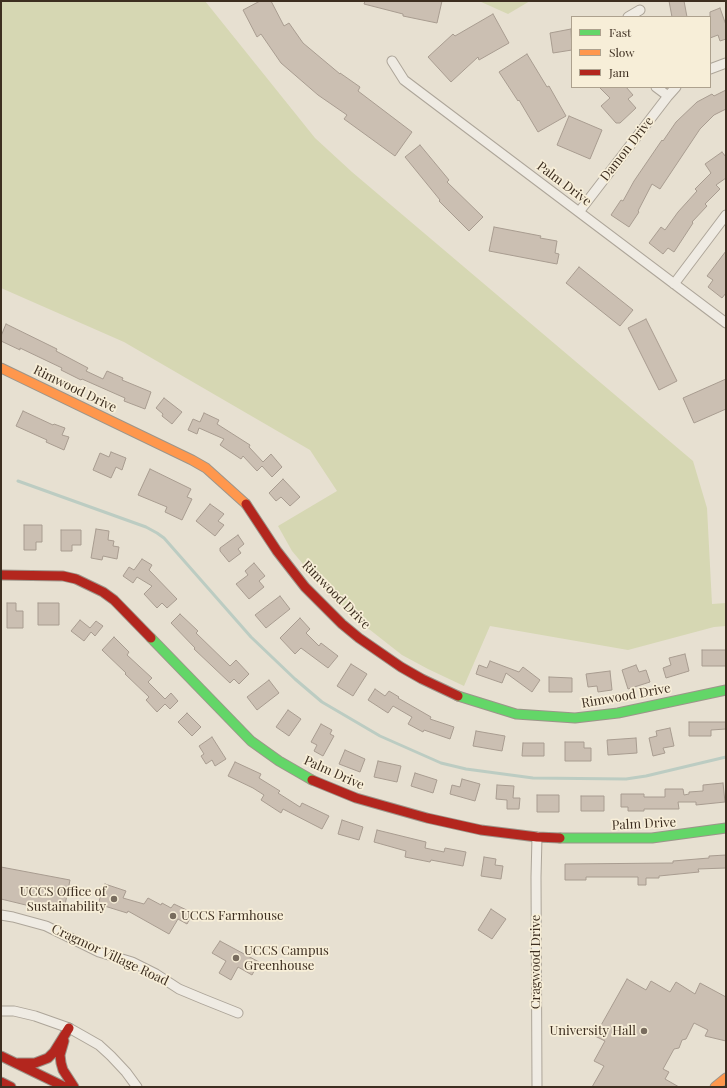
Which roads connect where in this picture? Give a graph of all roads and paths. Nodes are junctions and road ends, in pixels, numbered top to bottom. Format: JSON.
{"nodes":[{"id":1,"x":640,"y":10,"type":"dead end"},
{"id":2,"x":630,"y":16,"type":"edge"},
{"id":3,"x":392,"y":61,"type":"dead end"},
{"id":4,"x":726,"y":63,"type":"edge"},
{"id":5,"x":711,"y":69,"type":"edge"},
{"id":6,"x":657,"y":88,"type":"edge"},
{"id":7,"x":675,"y":88,"type":"edge"},
{"id":8,"x":668,"y":96,"type":"junction"},
{"id":9,"x":579,"y":212,"type":"junction"},
{"id":10,"x":726,"y":215,"type":"edge"},
{"id":11,"x":674,"y":284,"type":"junction"},
{"id":12,"x":726,"y":323,"type":"edge"},
{"id":13,"x":1,"y":368,"type":"edge"},
{"id":14,"x":1,"y":576,"type":"edge"},
{"id":15,"x":726,"y":690,"type":"edge"},
{"id":16,"x":726,"y":828,"type":"edge"},
{"id":17,"x":537,"y":837,"type":"junction"},
{"id":18,"x":1,"y":915,"type":"edge"},
{"id":19,"x":1,"y":1011,"type":"edge"},
{"id":20,"x":238,"y":1012,"type":"dead end"},
{"id":21,"x":69,"y":1028,"type":"junction"},
{"id":22,"x":1,"y":1056,"type":"edge"},
{"id":23,"x":16,"y":1063,"type":"junction"},
{"id":24,"x":726,"y":1078,"type":"edge"},
{"id":25,"x":1,"y":1082,"type":"edge"},
{"id":26,"x":11,"y":1087,"type":"edge"},
{"id":27,"x":64,"y":1087,"type":"edge"},
{"id":28,"x":74,"y":1087,"type":"edge"},
{"id":29,"x":137,"y":1087,"type":"edge"},
{"id":30,"x":537,"y":1087,"type":"edge"},
{"id":31,"x":716,"y":1087,"type":"edge"}],
"edges":[{"from":1,"to":2,"type":"street"},
{"from":3,"to":9,"type":"street","name":"Palm Drive"},
{"from":4,"to":5,"type":"street"},
{"from":6,"to":8,"type":"street"},
{"from":7,"to":8,"type":"street","name":"Damon Drive"},
{"from":8,"to":9,"type":"street","name":"Damon Drive"},
{"from":9,"to":11,"type":"street","name":"Palm Drive"},
{"from":10,"to":11,"type":"street"},
{"from":11,"to":12,"type":"street","name":"Palm Drive"},
{"from":13,"to":15,"type":"street","name":"Rimwood Drive"},
{"from":14,"to":17,"type":"street","name":"Palm Drive"},
{"from":16,"to":17,"type":"street","name":"Palm Drive"},
{"from":17,"to":30,"type":"street","name":"Cragwood Drive"},
{"from":18,"to":20,"type":"street","name":"Cragmor Village Road"},
{"from":19,"to":21,"type":"street"},
{"from":21,"to":23,"type":"street"},
{"from":21,"to":28,"type":"street"},
{"from":21,"to":29,"type":"street"},
{"from":22,"to":23,"type":"street"},
{"from":23,"to":27,"type":"street"},
{"from":24,"to":31,"type":"street"},
{"from":25,"to":26,"type":"street"}]}
